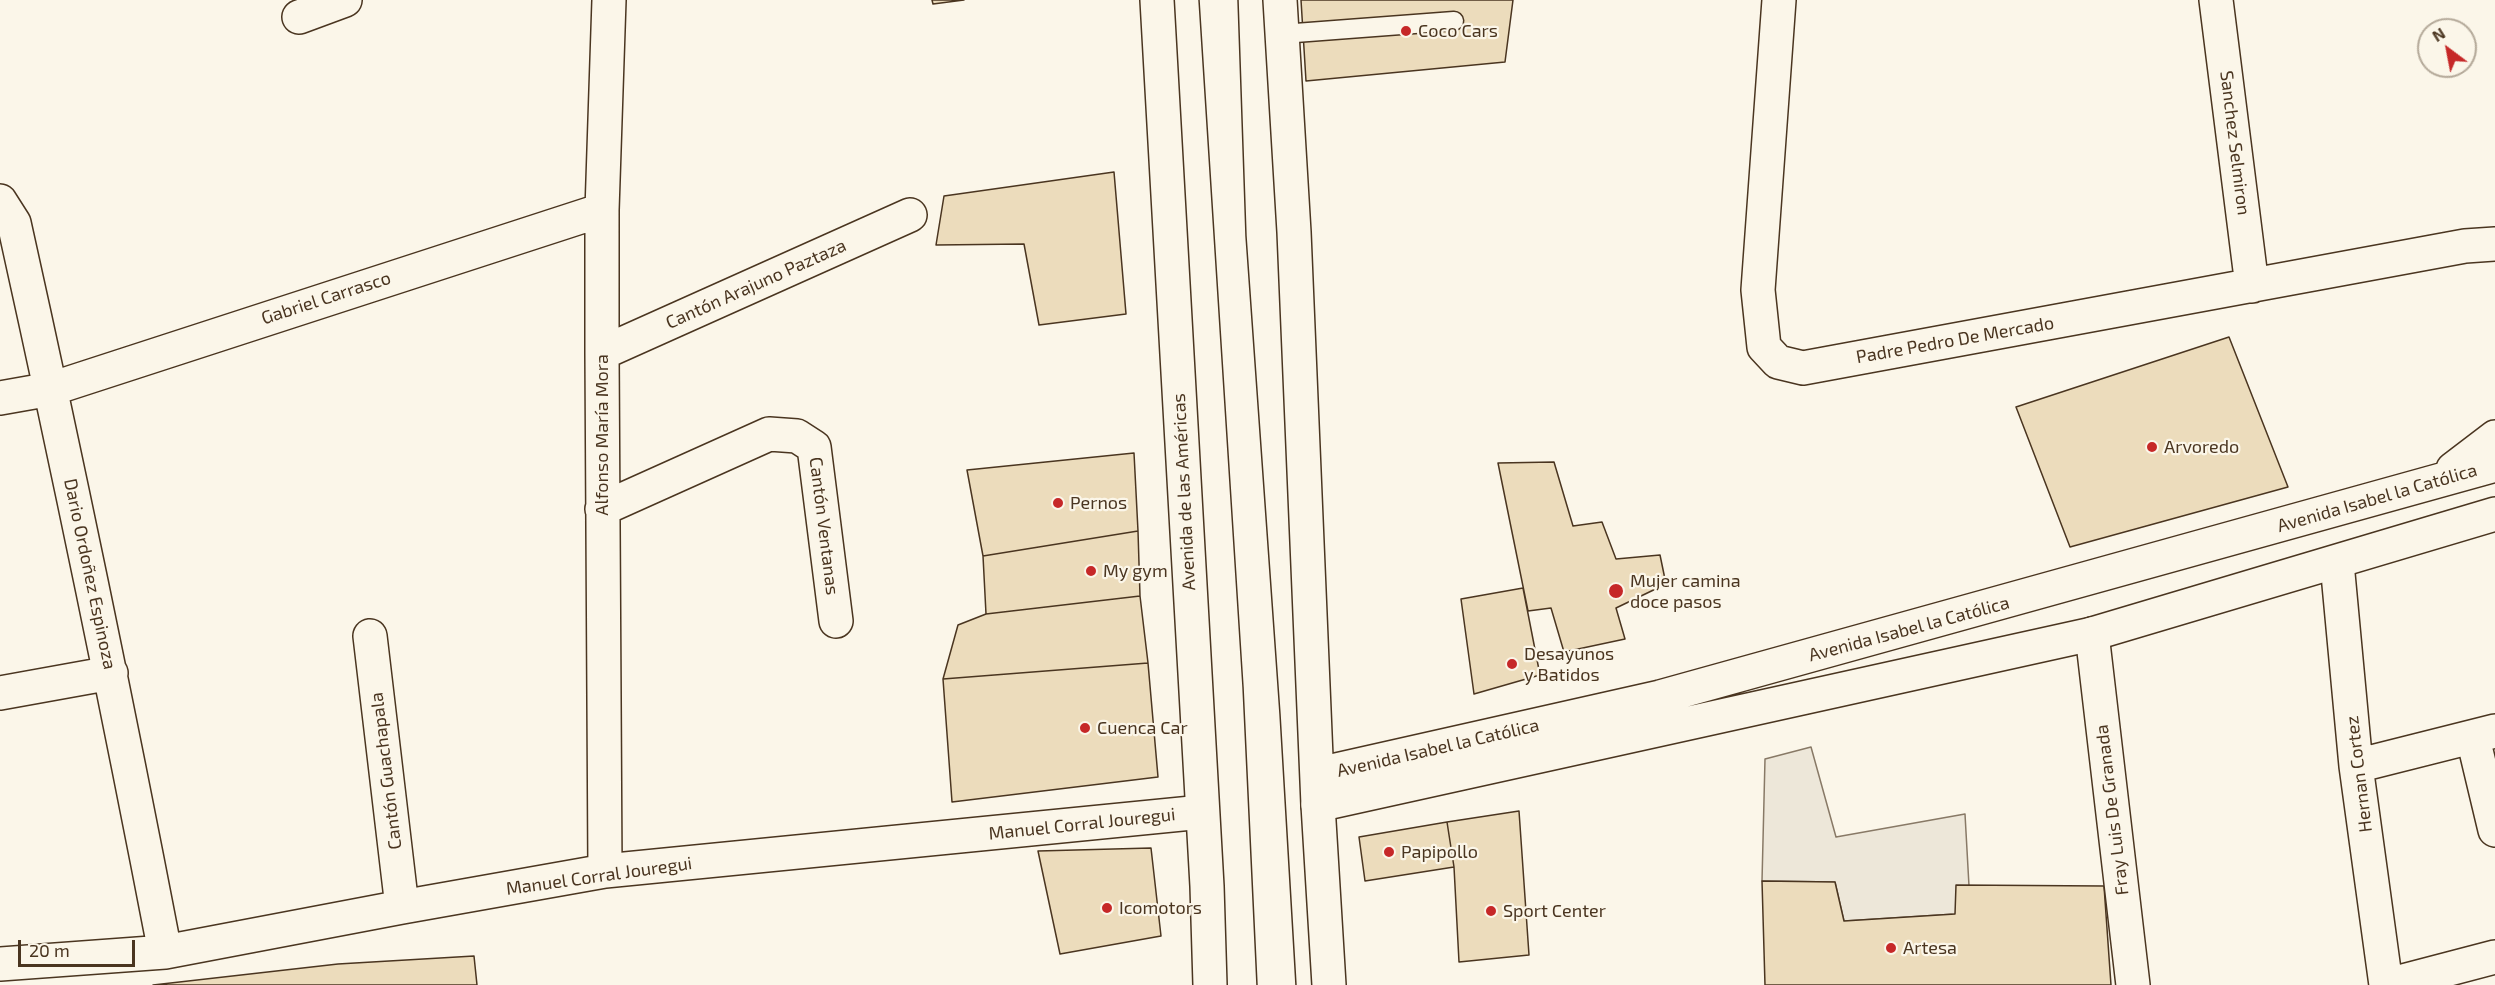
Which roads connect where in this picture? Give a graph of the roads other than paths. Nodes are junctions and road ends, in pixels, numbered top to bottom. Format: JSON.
{"nodes":[{"id":1,"x":345,"y":0,"type":"edge"},
{"id":2,"x":609,"y":0,"type":"edge"},
{"id":3,"x":1157,"y":0,"type":"edge"},
{"id":4,"x":1280,"y":0,"type":"edge"},
{"id":5,"x":1779,"y":0,"type":"edge"},
{"id":6,"x":2216,"y":0,"type":"edge"},
{"id":7,"x":299,"y":17,"type":"dead end"},
{"id":8,"x":1454,"y":21,"type":"dead end"},
{"id":9,"x":1282,"y":34,"type":"junction"},
{"id":10,"x":0,"y":201,"type":"edge"},
{"id":11,"x":602,"y":210,"type":"junction"},
{"id":12,"x":910,"y":215,"type":"dead end"},
{"id":13,"x":2495,"y":244,"type":"edge"},
{"id":14,"x":2252,"y":286,"type":"junction"},
{"id":15,"x":602,"y":353,"type":"junction"},
{"id":16,"x":51,"y":388,"type":"junction"},
{"id":17,"x":0,"y":398,"type":"edge"},
{"id":18,"x":2495,"y":437,"type":"edge"},
{"id":19,"x":2495,"y":465,"type":"edge"},
{"id":20,"x":2436,"y":482,"type":"junction"},
{"id":21,"x":602,"y":509,"type":"junction"},
{"id":22,"x":2495,"y":514,"type":"edge"},
{"id":23,"x":2337,"y":563,"type":"junction"},
{"id":24,"x":836,"y":621,"type":"dead end"},
{"id":25,"x":2092,"y":634,"type":"junction"},
{"id":26,"x":370,"y":636,"type":"dead end"},
{"id":27,"x":111,"y":673,"type":"junction"},
{"id":28,"x":0,"y":693,"type":"edge"},
{"id":29,"x":2484,"y":735,"type":"edge"},
{"id":30,"x":2356,"y":766,"type":"junction"},
{"id":31,"x":1318,"y":790,"type":"junction"},
{"id":32,"x":1202,"y":812,"type":"junction"},
{"id":33,"x":2495,"y":831,"type":"edge"},
{"id":34,"x":605,"y":871,"type":"junction"},
{"id":35,"x":402,"y":907,"type":"junction"},
{"id":36,"x":165,"y":952,"type":"junction"},
{"id":37,"x":2495,"y":957,"type":"edge"},
{"id":38,"x":0,"y":964,"type":"edge"},
{"id":39,"x":1210,"y":985,"type":"edge"},
{"id":40,"x":1329,"y":985,"type":"edge"},
{"id":41,"x":2133,"y":985,"type":"edge"},
{"id":42,"x":2387,"y":985,"type":"edge"}],
"edges":[{"from":1,"to":7,"type":"street"},
{"from":2,"to":11,"type":"street","name":"Alfonso María Mora"},
{"from":3,"to":32,"type":"street","name":"Avenida de las Américas"},
{"from":4,"to":9,"type":"street"},
{"from":5,"to":14,"type":"street","name":"Padre Pedro De Mercado"},
{"from":6,"to":14,"type":"street","name":"Sanchez Selmiron"},
{"from":8,"to":9,"type":"lane"},
{"from":9,"to":31,"type":"street"},
{"from":10,"to":16,"type":"street","name":"Dario Ordoñez Espinoza"},
{"from":11,"to":15,"type":"street","name":"Alfonso María Mora"},
{"from":11,"to":16,"type":"street","name":"Gabriel Carrasco"},
{"from":12,"to":15,"type":"street","name":"Cantón Arajuno Paztaza"},
{"from":13,"to":14,"type":"street","name":"Padre Pedro De Mercado"},
{"from":15,"to":21,"type":"street","name":"Alfonso María Mora"},
{"from":16,"to":17,"type":"street","name":"Gabriel Carrasco"},
{"from":16,"to":27,"type":"street","name":"Dario Ordoñez Espinoza"},
{"from":18,"to":20,"type":"street"},
{"from":19,"to":20,"type":"street","name":"Avenida Isabel la Católica"},
{"from":20,"to":31,"type":"street","name":"Avenida Isabel la Católica"},
{"from":21,"to":24,"type":"street","name":"Cantón Ventanas"},
{"from":21,"to":34,"type":"street","name":"Alfonso María Mora"},
{"from":22,"to":23,"type":"street","name":"Avenida Isabel la Católica"},
{"from":23,"to":25,"type":"street","name":"Avenida Isabel la Católica"},
{"from":23,"to":30,"type":"street","name":"Hernan Cortez"},
{"from":25,"to":31,"type":"street","name":"Avenida Isabel la Católica"},
{"from":25,"to":41,"type":"street","name":"Fray Luis De Granada"},
{"from":26,"to":35,"type":"street","name":"Cantón Guachapala"},
{"from":27,"to":28,"type":"street"},
{"from":27,"to":36,"type":"street","name":"Dario Ordoñez Espinoza"},
{"from":29,"to":30,"type":"street"},
{"from":29,"to":33,"type":"street"},
{"from":30,"to":42,"type":"street","name":"Hernan Cortez"},
{"from":31,"to":40,"type":"street"},
{"from":32,"to":34,"type":"street","name":"Manuel Corral Jouregui"},
{"from":32,"to":39,"type":"street","name":"Avenida de las Américas"},
{"from":34,"to":35,"type":"street","name":"Manuel Corral Jouregui"},
{"from":35,"to":36,"type":"street","name":"Manuel Corral Jouregui"},
{"from":36,"to":38,"type":"street","name":"Manuel Corral Jouregui"},
{"from":37,"to":42,"type":"street"}]}
